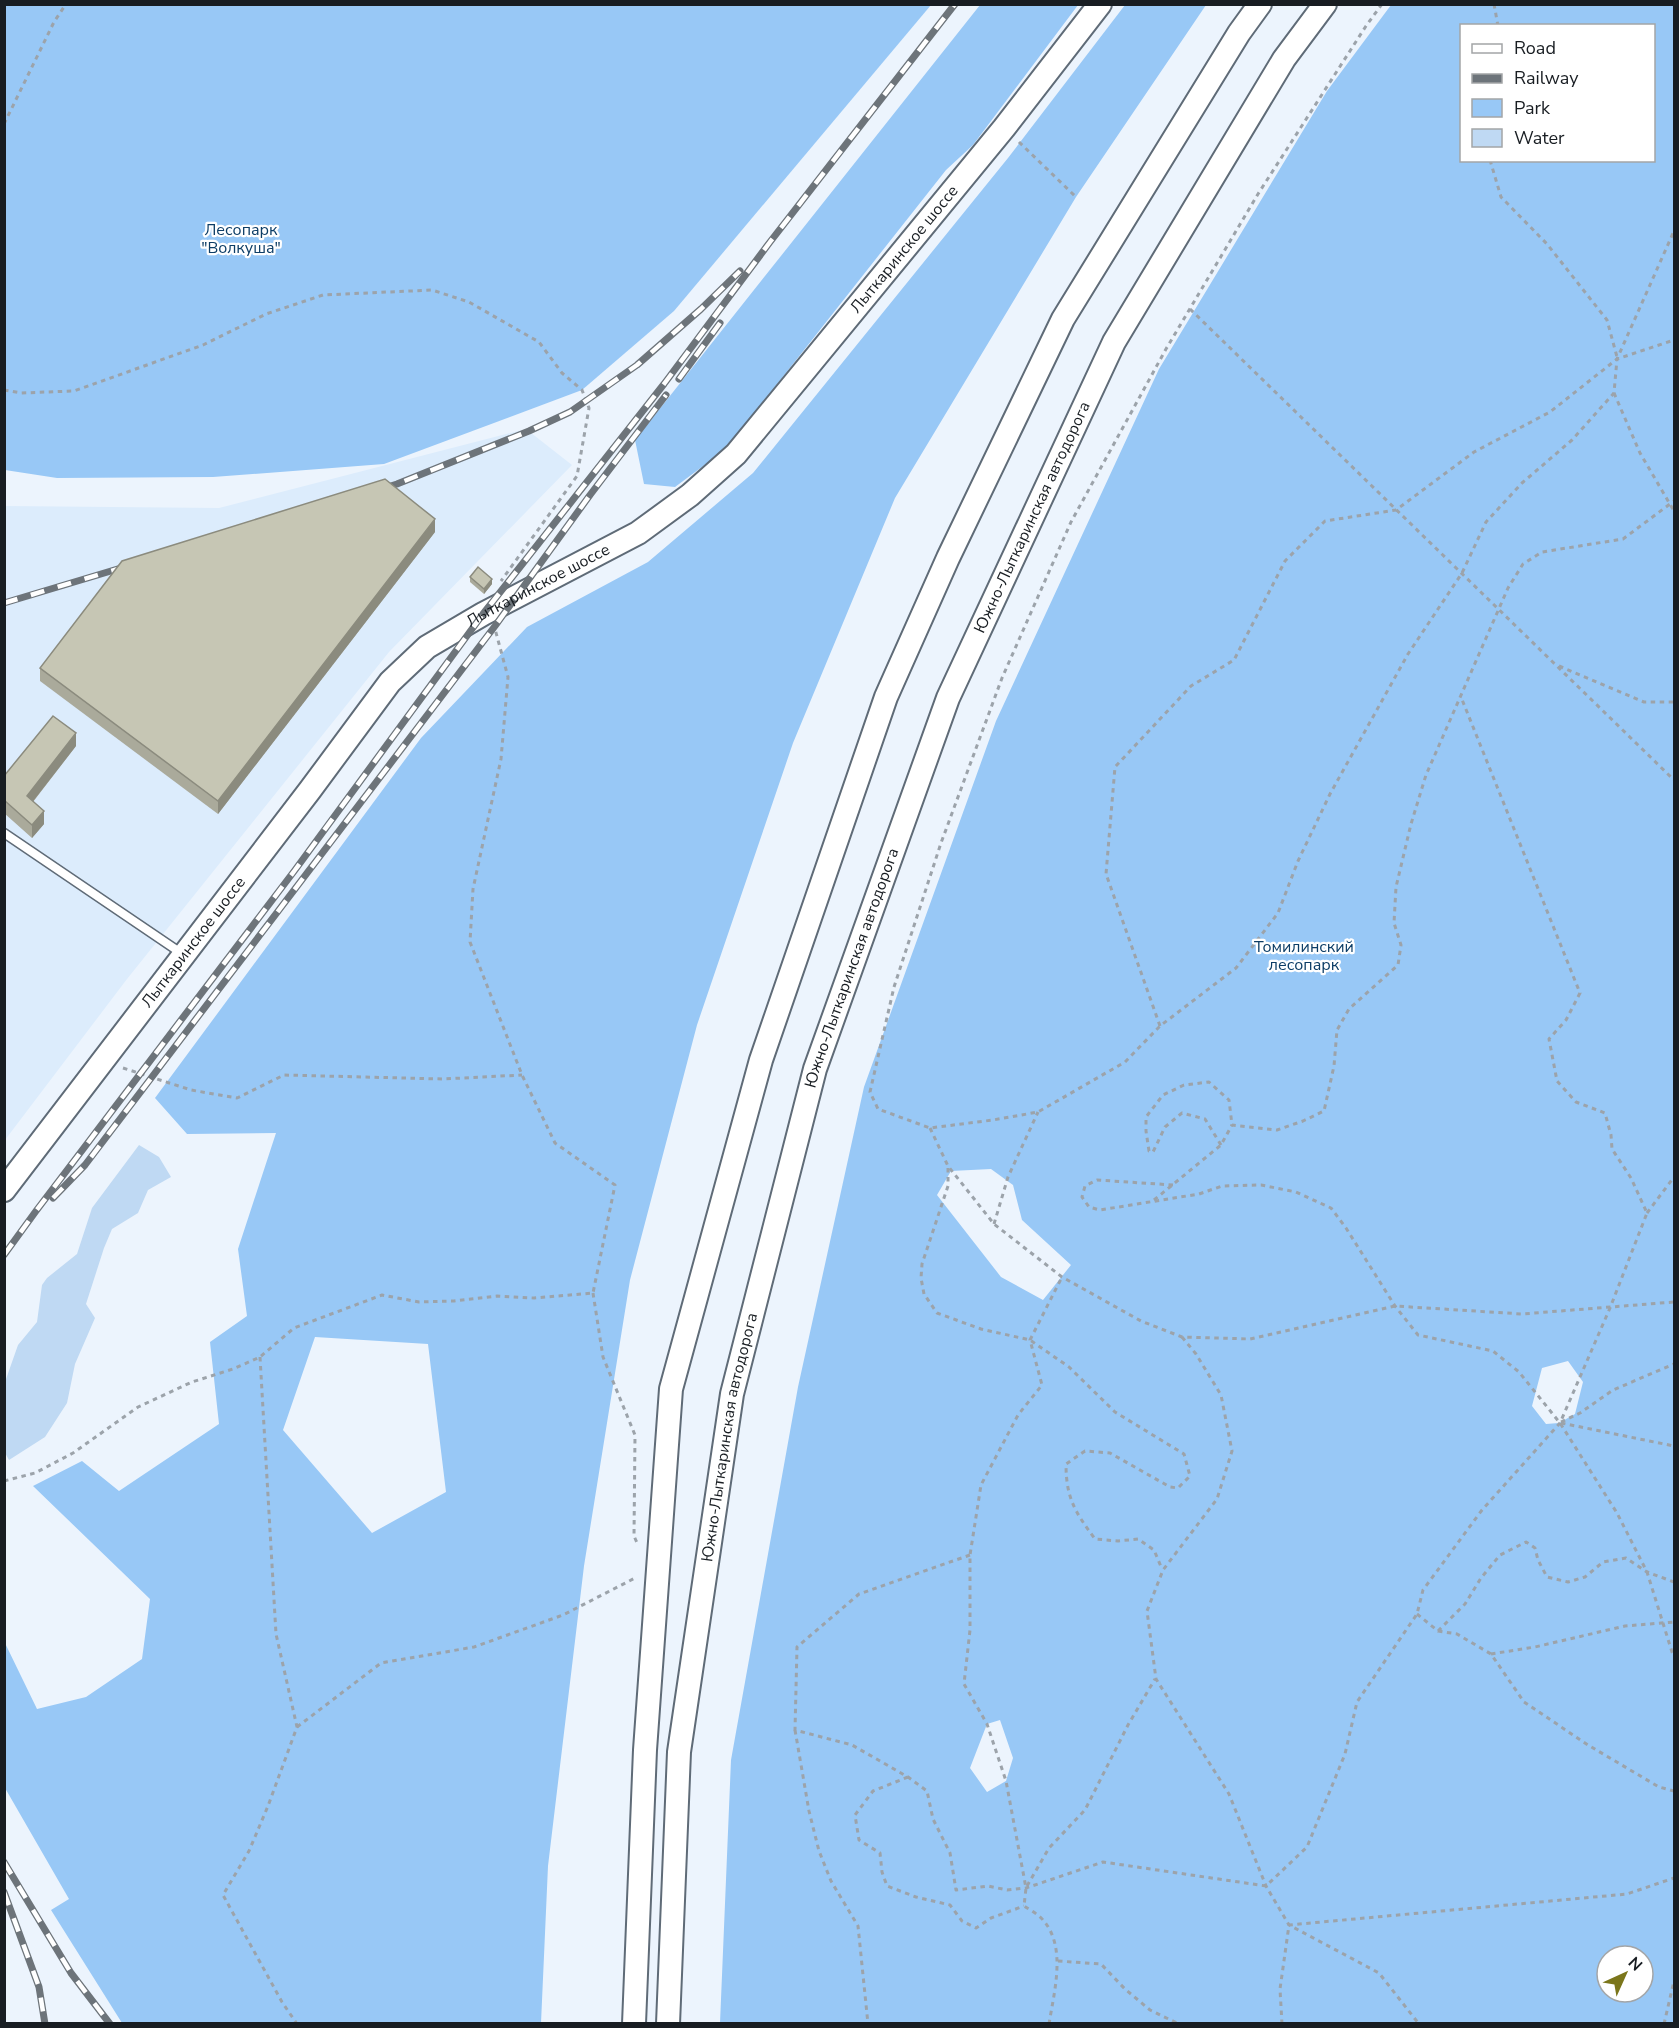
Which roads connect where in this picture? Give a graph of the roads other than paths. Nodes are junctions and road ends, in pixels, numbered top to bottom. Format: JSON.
{"nodes":[{"id":1,"x":1100,"y":4,"type":"edge"},
{"id":2,"x":1260,"y":4,"type":"edge"},
{"id":3,"x":1325,"y":4,"type":"edge"},
{"id":4,"x":4,"y":834,"type":"edge"},
{"id":5,"x":185,"y":955,"type":"junction"},
{"id":6,"x":4,"y":1190,"type":"edge"},
{"id":7,"x":634,"y":2024,"type":"edge"},
{"id":8,"x":668,"y":2024,"type":"edge"}],
"edges":[{"from":1,"to":5,"type":"main road","name":"Лыткаринское шоссе"},
{"from":2,"to":7,"type":"main road"},
{"from":3,"to":8,"type":"main road","name":"Южно-Лыткаринская автодорога"},
{"from":4,"to":5,"type":"lane"},
{"from":5,"to":6,"type":"main road","name":"Лыткаринское шоссе"}]}
